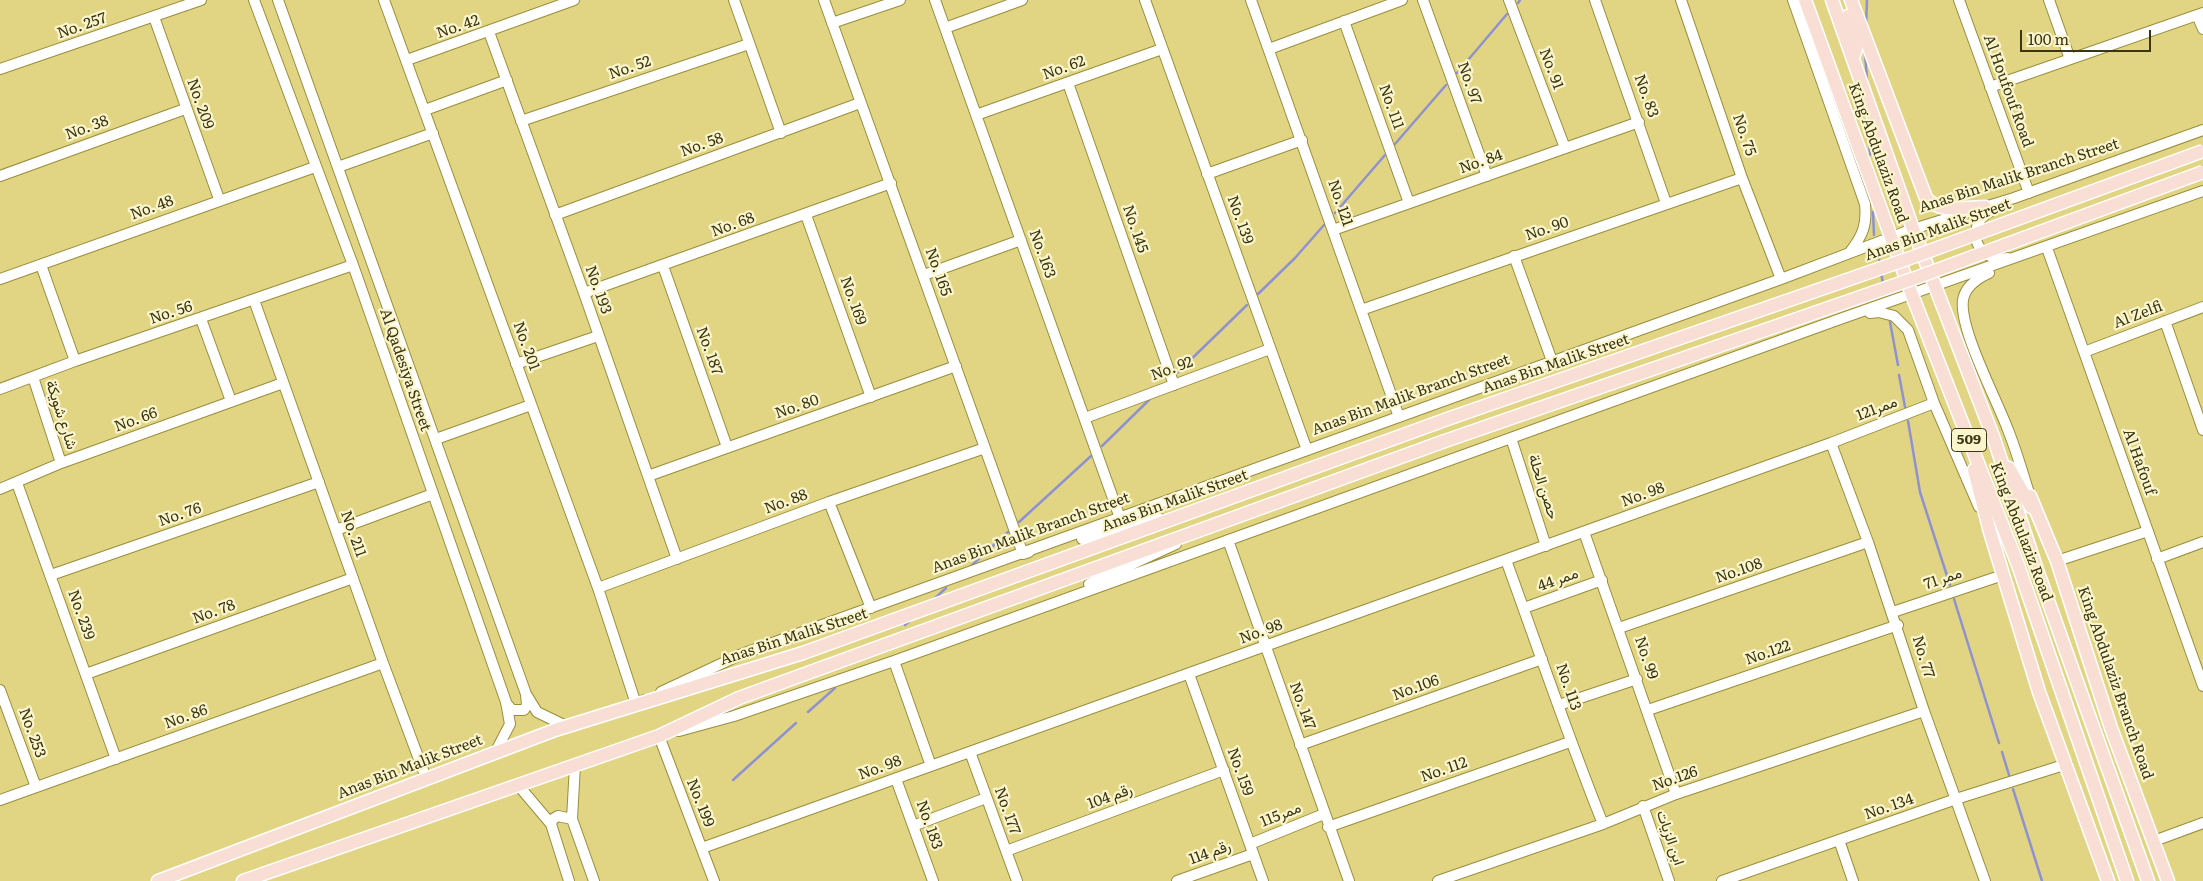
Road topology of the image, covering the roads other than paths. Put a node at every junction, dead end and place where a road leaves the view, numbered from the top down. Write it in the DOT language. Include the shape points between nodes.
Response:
graph roads {
  1 [pos="201,0"];
  2 [pos="254,0"];
  3 [pos="278,0"];
  4 [pos="384,0"];
  5 [pos="574,0"];
  6 [pos="734,0"];
  7 [pos="824,0"];
  8 [pos="900,0"];
  9 [pos="935,0"];
  10 [pos="1022,0"];
  11 [pos="1145,0"];
  12 [pos="1251,0"];
  13 [pos="1402,0"];
  14 [pos="1423,0"];
  15 [pos="1509,0"];
  16 [pos="1595,0"];
  17 [pos="1681,0"];
  18 [pos="1794,0"];
  19 [pos="1805,0"];
  20 [pos="1832,0"];
  21 [pos="1844,0"];
  22 [pos="1851,0"];
  23 [pos="1959,0"];
  24 [pos="2049,0"];
  25 [pos="2200,14"];
  26 [pos="154,18"];
  27 [pos="1344,21"];
  28 [pos="832,23"];
  29 [pos="945,28"];
  30 [pos="2203,29"];
  31 [pos="489,32"];
  32 [pos="749,44"];
  33 [pos="1162,49"];
  34 [pos="1269,49"];
  35 [pos="1853,59"];
  36 [pos="2070,59"];
  37 [pos="407,60"];
  38 [pos="0,69"];
  39 [pos="507,80"];
  40 [pos="1068,83"];
  41 [pos="1834,83"];
  42 [pos="1990,87"];
  43 [pos="860,103"];
  44 [pos="185,108"];
  45 [pos="425,110"];
  46 [pos="976,115"];
  47 [pos="521,121"];
  48 [pos="1640,122"];
  49 [pos="2203,130"];
  50 [pos="433,133"];
  51 [pos="781,133"];
  52 [pos="1302,140"];
  53 [pos="1565,148"];
  54 [pos="2203,151"];
  55 [pos="316,167"];
  56 [pos="338,167"];
  57 [pos="2203,172"];
  58 [pos="1207,174"];
  59 [pos="0,176"];
  60 [pos="1487,176"];
  61 [pos="1742,178"];
  62 [pos="891,183"];
  63 [pos="2203,191"];
  64 [pos="2029,193"];
  65 [pos="2014,198"];
  66 [pos="219,199"];
  67 [pos="1409,203"];
  68 [pos="1666,203"];
  69 [pos="1985,207"];
  70 [pos="555,215"];
  71 [pos="806,215"];
  72 [pos="1913,229"];
  73 [pos="1333,230"];
  74 [pos="1891,237"];
  75 [pos="1021,240"];
  76 [pos="2048,248"];
  77 [pos="1850,253"];
  78 [pos="2028,254"];
  79 [pos="1514,256"];
  80 [pos="41,265"];
  81 [pos="353,265"];
  82 [pos="663,266"];
  83 [pos="924,275"];
  84 [pos="0,278"];
  85 [pos="1781,279"];
  86 [pos="1936,286"];
  87 [pos="584,293"];
  88 [pos="1912,295"];
  89 [pos="254,300"];
  90 [pos="2203,307"];
  91 [pos="1362,310"];
  92 [pos="201,319"];
  93 [pos="1840,319"];
  94 [pos="2165,321"];
  95 [pos="598,336"];
  96 [pos="1270,349"];
  97 [pos="2084,352"];
  98 [pos="75,361"];
  99 [pos="1552,361"];
  100 [pos="516,364"];
  101 [pos="956,366"];
  102 [pos="33,378"];
  103 [pos="283,383"];
  104 [pos="1174,385"];
  105 [pos="0,389"];
  106 [pos="871,397"];
  107 [pos="231,401"];
  108 [pos="2198,402"];
  109 [pos="1934,403"];
  110 [pos="531,405"];
  111 [pos="1399,417"];
  112 [pos="1084,418"];
  113 [pos="1963,427"];
  114 [pos="2203,430"];
  115 [pos="1512,438"];
  116 [pos="1994,439"];
  117 [pos="436,440"];
  118 [pos="1831,443"];
  119 [pos="727,447"];
  120 [pos="986,448"];
  121 [pos="1307,450"];
  122 [pos="61,463"];
  123 [pos="648,476"];
  124 [pos="318,482"];
  125 [pos="17,483"];
  126 [pos="0,488"];
  127 [pos="433,494"];
  128 [pos="2030,496"];
  129 [pos="829,502"];
  130 [pos="1220,502"];
  131 [pos="1239,516"];
  132 [pos="1120,518"];
  133 [pos="2042,527"];
  134 [pos="336,530"];
  135 [pos="2148,531"];
  136 [pos="1584,532"];
  137 [pos="1990,532"];
  138 [pos="1228,540"];
  139 [pos="1868,542"];
  140 [pos="2203,542"];
  141 [pos="1546,546"];
  142 [pos="1023,554"];
  143 [pos="2157,558"];
  144 [pos="677,559"];
  145 [pos="1506,560"];
  146 [pos="2057,561"];
  147 [pos="2003,575"];
  148 [pos="51,576"];
  149 [pos="353,578"];
  150 [pos="1602,580"];
  151 [pos="598,588"];
  152 [pos="871,608"];
  153 [pos="1524,608"];
  154 [pos="1892,612"];
  155 [pos="1013,618"];
  156 [pos="1898,626"];
  157 [pos="1620,628"];
  158 [pos="1265,646"];
  159 [pos="1542,659"];
  160 [pos="894,661"];
  161 [pos="382,663"];
  162 [pos="86,674"];
  163 [pos="1189,674"];
  164 [pos="1637,679"];
  165 [pos="2203,686"];
  166 [pos="0,690"];
  167 [pos="526,694"];
  168 [pos="506,702"];
  169 [pos="636,704"];
  170 [pos="1559,705"];
  171 [pos="1648,710"];
  172 [pos="4,711"];
  173 [pos="1924,711"];
  174 [pos="566,726"];
  175 [pos="659,736"];
  176 [pos="1570,742"];
  177 [pos="1300,745"];
  178 [pos="496,751"];
  179 [pos="970,752"];
  180 [pos="116,759"];
  181 [pos="2067,764"];
  182 [pos="575,766"];
  183 [pos="932,766"];
  184 [pos="1224,770"];
  185 [pos="426,778"];
  186 [pos="896,779"];
  187 [pos="518,786"];
  188 [pos="36,787"];
  189 [pos="1676,794"];
  190 [pos="986,798"];
  191 [pos="1956,799"];
  192 [pos="0,800"];
  193 [pos="1643,806"];
  194 [pos="1324,814"];
  195 [pos="572,820"];
  196 [pos="2203,823"];
  197 [pos="551,824"];
  198 [pos="1603,824"];
  199 [pos="913,826"];
  200 [pos="1328,827"];
  201 [pos="1839,840"];
  202 [pos="2154,841"];
  203 [pos="1250,844"];
  204 [pos="702,848"];
  205 [pos="1006,851"];
  206 [pos="1253,854"];
  207 [pos="929,880"];
  208 [pos="158,881"];
  209 [pos="245,881"];
  210 [pos="569,881"];
  211 [pos="594,881"];
  212 [pos="714,881"];
  213 [pos="1017,881"];
  214 [pos="1177,881"];
  215 [pos="1263,881"];
  216 [pos="1349,881"];
  217 [pos="1438,881"];
  218 [pos="1669,881"];
  219 [pos="1722,881"];
  220 [pos="1853,881"];
  221 [pos="1986,881"];
  222 [pos="2108,881"];
  223 [pos="2127,881"];
  224 [pos="2148,881"];
  225 [pos="2168,881"];
  1 -- 26 [label="street, No. 257"];
  2 -- 55 [label="street, Al Qadesiya Street"];
  3 -- 56 [label="street, Al Qadesiya Street"];
  4 -- 37 [label="street, No. 201"];
  5 -- 31 [label="street, No. 42"];
  6 -- 32 [label="street"];
  7 -- 28 [label="street, No. 165"];
  8 -- 28 [label="street"];
  9 -- 29 [label="street, No. 163"];
  10 -- 29 [label="street"];
  11 -- 33 [label="street, No. 139"];
  12 -- 34 [label="street, No. 121"];
  13 -- 27 [label="street"];
  14 -- 60 [label="street, No. 97"];
  15 -- 53 [label="street, No. 91"];
  16 -- 48 [label="street, No. 83"];
  17 -- 61 [label="street, No. 75"];
  18 -- 41 [label="main road" via="1818,58"];
  18 -- 77 [label="street" via="1864,204 1866,222 1862,236"];
  19 -- 41 [label="main road, King Abdulaziz Road / 509"];
  20 -- 35 [label="main road, King Abdulaziz Road / 509"];
  21 -- 35 [label="main road" via="1857,44"];
  22 -- 69 [label="main road" via="1926,198 1933,205 1944,208"];
  23 -- 42 [label="street, Al Houfouf Road"];
  24 -- 36 [label="street"];
  25 -- 30 [label="street"];
  25 -- 36 [label="street"];
  26 -- 38 [label="street, No. 257"];
  26 -- 44 [label="street, No. 209"];
  27 -- 34 [label="street"];
  27 -- 67 [label="street, No. 111"];
  28 -- 43 [label="street, No. 165"];
  29 -- 46 [label="street, No. 163"];
  31 -- 37 [label="street, No. 42"];
  31 -- 39 [label="street, No. 193"];
  32 -- 47 [label="street, No. 52"];
  32 -- 51 [label="street"];
  33 -- 40 [label="street, No. 62"];
  33 -- 58 [label="street, No. 139"];
  34 -- 52 [label="street, No. 121"];
  35 -- 72 [label="main road, King Abdulaziz Road / 509"];
  36 -- 42 [label="street"];
  37 -- 45 [label="street, No. 201"];
  39 -- 45 [label="street"];
  39 -- 47 [label="street, No. 193"];
  40 -- 46 [label="street, No. 62"];
  40 -- 104 [label="street, No. 145"];
  41 -- 74 [label="main road, King Abdulaziz Road / 509"];
  42 -- 64 [label="street, Al Houfouf Road"];
  43 -- 51 [label="street, No. 58"];
  43 -- 62 [label="street, No. 165"];
  44 -- 59 [label="street, No. 38"];
  44 -- 66 [label="street, No. 209"];
  45 -- 50 [label="street, No. 201"];
  46 -- 75 [label="street, No. 163"];
  47 -- 70 [label="street, No. 193"];
  48 -- 53 [label="street, No. 84"];
  48 -- 68 [label="street, No. 83"];
  49 -- 64 [label="street, Anas Bin Malik Branch Street"];
  50 -- 56 [label="street"];
  50 -- 100 [label="street, No. 201"];
  51 -- 70 [label="street, No. 58"];
  52 -- 58 [label="street"];
  52 -- 73 [label="street, No. 121"];
  53 -- 60 [label="street, No. 84"];
  54 -- 130 [label="main road, Anas Bin Malik Street, bridge"];
  55 -- 66 [label="street, No. 48"];
  55 -- 81 [label="street, Al Qadesiya Street"];
  56 -- 117 [label="street, Al Qadesiya Street"];
  57 -- 131 [label="main road, bridge" via="1918,277"];
  58 -- 96 [label="street, No. 139"];
  60 -- 67 [label="street, No. 84"];
  61 -- 68 [label="street, No. 90"];
  61 -- 85 [label="street, No. 75"];
  62 -- 71 [label="street, No. 68"];
  62 -- 83 [label="street, No. 165"];
  63 -- 76 [label="street"];
  64 -- 65 [label="street, Anas Bin Malik Branch Street"];
  65 -- 69 [label="street, Anas Bin Malik Branch Street"];
  65 -- 78 [label="street" via="1981,218 1978,245 1992,258"];
  66 -- 80 [label="street, No. 48"];
  67 -- 73 [label="street, No. 84"];
  68 -- 79 [label="street, No. 90"];
  69 -- 72 [label="street, Anas Bin Malik Branch Street"];
  70 -- 87 [label="street, No. 193"];
  71 -- 82 [label="street, No. 68"];
  71 -- 106 [label="street, No. 169"];
  72 -- 74 [label="street, Anas Bin Malik Branch Street"];
  72 -- 86 [label="main road, King Abdulaziz Road / 509"];
  73 -- 91 [label="street, No. 121"];
  74 -- 77 [label="street, Anas Bin Malik Branch Street"];
  74 -- 88 [label="main road, King Abdulaziz Road / 509"];
  75 -- 83 [label="street"];
  75 -- 112 [label="street, No. 163"];
  76 -- 78 [label="street"];
  76 -- 97 [label="street, Al Hafouf"];
  77 -- 85 [label="street, Anas Bin Malik Branch Street"];
  78 -- 86 [label="street"];
  78 -- 128 [label="street" via="1981,277 1969,287 1963,298 1963,307 1970,338 2009,432"];
  79 -- 91 [label="street, No. 90"];
  79 -- 99 [label="street"];
  80 -- 84 [label="street, No. 48"];
  80 -- 98 [label="street"];
  81 -- 89 [label="street, No. 56"];
  81 -- 127 [label="street, Al Qadesiya Street"];
  82 -- 87 [label="street, No. 68"];
  82 -- 119 [label="street, No. 187"];
  83 -- 101 [label="street, No. 165"];
  85 -- 99 [label="street, Anas Bin Malik Branch Street"];
  86 -- 88 [label="street"];
  86 -- 116 [label="main road, King Abdulaziz Road / 509"];
  87 -- 95 [label="street, No. 193"];
  88 -- 93 [label="street"];
  88 -- 113 [label="main road, King Abdulaziz Road / 509"];
  89 -- 92 [label="street, No. 56"];
  89 -- 103 [label="street, No. 211"];
  90 -- 94 [label="street, Al Zelfi"];
  91 -- 111 [label="street, No. 121"];
  92 -- 98 [label="street, No. 56"];
  92 -- 107 [label="street"];
  93 -- 109 [label="street" via="1879,312 1902,321"];
  93 -- 115 [label="street"];
  94 -- 97 [label="street, Al Zelfi"];
  94 -- 108 [label="street"];
  95 -- 100 [label="street"];
  95 -- 123 [label="street, No. 193"];
  96 -- 104 [label="street, No. 92"];
  96 -- 121 [label="street, No. 139"];
  97 -- 135 [label="street, Al Hafouf"];
  98 -- 102 [label="street, No. 56"];
  99 -- 111 [label="street, Anas Bin Malik Branch Street"];
  100 -- 110 [label="street, No. 201"];
  101 -- 106 [label="street, No. 80"];
  101 -- 120 [label="street, No. 165"];
  102 -- 105 [label="street, No. 56"];
  102 -- 122 [label="street, شارع شويكة"];
  103 -- 107 [label="street, No. 66"];
  103 -- 124 [label="street, No. 211"];
  104 -- 112 [label="street, No. 92"];
  106 -- 119 [label="street, No. 80"];
  107 -- 122 [label="street, No. 66"];
  108 -- 114 [label="street"];
  109 -- 118 [label="street, ممر121"];
  109 -- 137 [label="street"];
  110 -- 117 [label="street"];
  110 -- 151 [label="street, No. 201"];
  111 -- 121 [label="street, Anas Bin Malik Branch Street"];
  112 -- 132 [label="street, No. 163"];
  113 -- 137 [label="main road"];
  113 -- 223 [label="main road, King Abdulaziz Road / 509" via="2018,565"];
  115 -- 138 [label="street"];
  115 -- 141 [label="street, حصن الحلة"];
  116 -- 133 [label="main road"];
  116 -- 224 [label="main road, King Abdulaziz Road / 509"];
  117 -- 167 [label="street, Al Qadesiya Street"];
  118 -- 136 [label="street, No. 98"];
  118 -- 139 [label="street, No. 77"];
  119 -- 123 [label="street, No. 80"];
  120 -- 129 [label="street, No. 88"];
  120 -- 142 [label="street, No. 165"];
  121 -- 132 [label="street, Anas Bin Malik Branch Street"];
  122 -- 125 [label="street, No. 66"];
  123 -- 144 [label="street, No. 193"];
  124 -- 134 [label="street, No. 211"];
  124 -- 148 [label="street, No. 76"];
  125 -- 126 [label="street, No. 66"];
  125 -- 148 [label="street, No. 239"];
  127 -- 134 [label="street"];
  127 -- 168 [label="street, Al Qadesiya Street"];
  128 -- 133 [label="main road, King Abdulaziz Branch Road"];
  129 -- 144 [label="street, No. 88"];
  129 -- 152 [label="street"];
  130 -- 142 [label="street"];
  130 -- 169 [label="main road, Anas Bin Malik Street" via="802,653"];
  131 -- 155 [label="street"];
  131 -- 175 [label="main road" via="739,698"];
  132 -- 142 [label="street, Anas Bin Malik Branch Street"];
  133 -- 146 [label="main road, King Abdulaziz Branch Road"];
  134 -- 149 [label="street, No. 211"];
  135 -- 143 [label="street, Al Hafouf"];
  135 -- 146 [label="street"];
  136 -- 141 [label="street, No. 98"];
  136 -- 150 [label="street, No. 99"];
  137 -- 147 [label="main road"];
  138 -- 155 [label="street"];
  138 -- 158 [label="street, No. 147"];
  139 -- 154 [label="street, No. 77"];
  139 -- 157 [label="street, No.108"];
  140 -- 143 [label="street"];
  141 -- 145 [label="street, No. 98"];
  142 -- 152 [label="street, Anas Bin Malik Branch Street"];
  143 -- 165 [label="street, Al Hafouf"];
  144 -- 151 [label="street, No. 88"];
  145 -- 153 [label="street, No. 113"];
  145 -- 158 [label="street, No. 98"];
  146 -- 202 [label="main road, King Abdulaziz Branch Road" via="2111,728"];
  147 -- 154 [label="street, ممر 71"];
  147 -- 181 [label="main road" via="2039,692"];
  148 -- 162 [label="street, No. 239"];
  149 -- 161 [label="street, No. 211"];
  149 -- 162 [label="street, No. 78"];
  150 -- 153 [label="street, ممر 44"];
  150 -- 157 [label="street, No. 99"];
  151 -- 169 [label="street, No. 201"];
  152 -- 169 [label="street, Anas Bin Malik Branch Street" via="742,654"];
  153 -- 159 [label="street, No. 113"];
  154 -- 156 [label="street, No. 77"];
  155 -- 160 [label="street"];
  156 -- 171 [label="street, No.122"];
  156 -- 173 [label="street, No. 77"];
  157 -- 164 [label="street, No. 99"];
  158 -- 163 [label="street, No. 98"];
  158 -- 177 [label="street, No. 147"];
  159 -- 170 [label="street, No. 113"];
  159 -- 177 [label="street, No.106"];
  160 -- 175 [label="street" via="734,716"];
  160 -- 183 [label="street"];
  161 -- 180 [label="street, No. 86"];
  161 -- 185 [label="street, No. 211"];
  162 -- 180 [label="street, No. 239"];
  163 -- 179 [label="street, No. 98"];
  163 -- 184 [label="street, No. 159"];
  164 -- 170 [label="street"];
  164 -- 171 [label="street, No. 99"];
  166 -- 172 [label="street, No. 253"];
  167 -- 168 [label="street" via="527,705 520,712 512,710"];
  167 -- 174 [label="street, Al Qadesiya Street" via="537,712"];
  168 -- 178 [label="street, Al Qadesiya Street" via="510,724"];
  169 -- 174 [label="main road, Anas Bin Malik Street"];
  170 -- 176 [label="street, No. 113"];
  171 -- 189 [label="street, No. 99"];
  172 -- 188 [label="street, No. 253"];
  173 -- 189 [label="street, No.126"];
  173 -- 191 [label="street, No. 77"];
  174 -- 178 [label="main road, Anas Bin Malik Street"];
  175 -- 182 [label="main road"];
  175 -- 204 [label="street, No. 199"];
  176 -- 198 [label="street, No. 113"];
  176 -- 200 [label="street, No. 112"];
  177 -- 194 [label="street, No. 147"];
  178 -- 185 [label="main road, Anas Bin Malik Street"];
  179 -- 183 [label="street, No. 98"];
  179 -- 190 [label="street, No. 177"];
  180 -- 188 [label="street, No. 86"];
  181 -- 191 [label="street, No. 134"];
  181 -- 222 [label="main road"];
  182 -- 187 [label="main road"];
  182 -- 195 [label="street"];
  183 -- 186 [label="street, No. 98"];
  184 -- 203 [label="street, No. 159"];
  184 -- 205 [label="street, رقم 104"];
  185 -- 208 [label="main road, Anas Bin Malik Street"];
  186 -- 199 [label="street, No. 183"];
  186 -- 204 [label="street, No. 98"];
  187 -- 197 [label="street"];
  187 -- 209 [label="main road"];
  188 -- 192 [label="street, No. 86"];
  189 -- 193 [label="street, No.126"];
  190 -- 199 [label="street"];
  190 -- 205 [label="street, No. 177"];
  191 -- 201 [label="street, No. 134"];
  191 -- 221 [label="street, No. 77"];
  193 -- 198 [label="street, No.126"];
  193 -- 218 [label="street, ابن الزيات"];
  194 -- 200 [label="street, No. 147"];
  194 -- 203 [label="street, ممر115"];
  195 -- 197 [label="street" via="558,816"];
  195 -- 211 [label="street"];
  196 -- 202 [label="street"];
  197 -- 210 [label="street"];
  198 -- 217 [label="street, No.126"];
  199 -- 207 [label="street, No. 183"];
  200 -- 216 [label="street, No. 147"];
  201 -- 219 [label="street, No. 134"];
  201 -- 220 [label="street"];
  202 -- 225 [label="main road, King Abdulaziz Branch Road"];
  203 -- 206 [label="street, No. 159"];
  204 -- 212 [label="street, No. 199"];
  205 -- 213 [label="street, No. 177"];
  206 -- 214 [label="street, رقم 114"];
  206 -- 215 [label="street, No. 159"];
}
